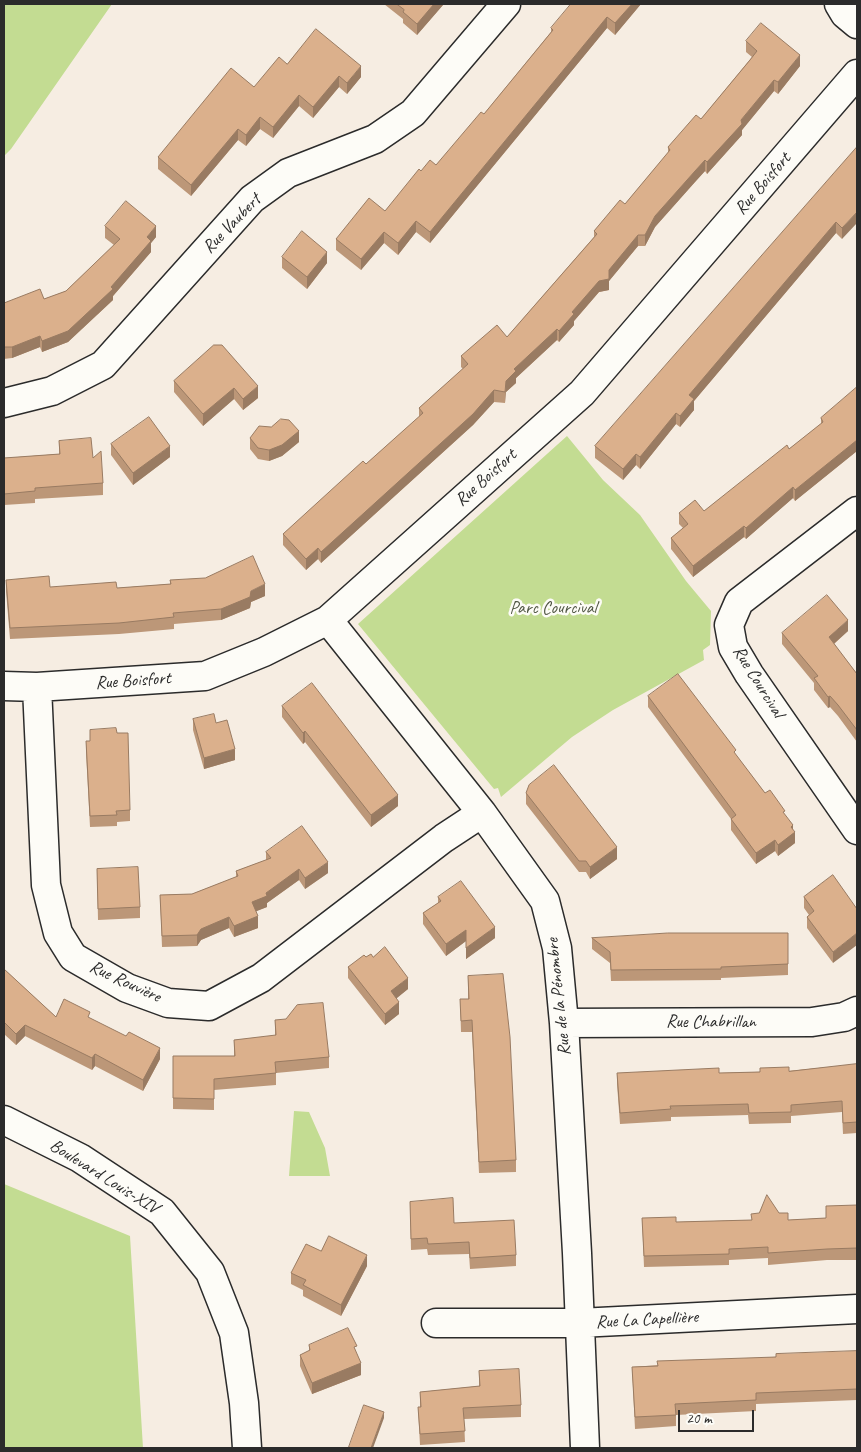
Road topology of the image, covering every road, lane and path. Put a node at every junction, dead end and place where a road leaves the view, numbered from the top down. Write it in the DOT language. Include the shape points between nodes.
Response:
graph roads {
  1 [pos="506,4"];
  2 [pos="839,4"];
  3 [pos="857,24"];
  4 [pos="857,74"];
  5 [pos="4,403"];
  6 [pos="857,511"];
  7 [pos="328,620"];
  8 [pos="4,686"];
  9 [pos="36,687"];
  10 [pos="482,813"];
  11 [pos="857,830"];
  12 [pos="857,1011"];
  13 [pos="564,1023"];
  14 [pos="4,1120"];
  15 [pos="857,1309"];
  16 [pos="436,1323"];
  17 [pos="579,1323"];
  18 [pos="247,1448"];
  19 [pos="585,1448"];
  1 -- 5 [label="street, Rue Vaubert" via="413,113 374,139 288,174 252,199 103,365 52,391"];
  2 -- 3 [label="street"];
  4 -- 7 [label="street, Rue Boisfort" via="582,394"];
  6 -- 11 [label="street, Rue Courcival" via="739,602 729,626 733,647 749,674"];
  7 -- 9 [label="street, Rue Boisfort" via="264,652 205,676"];
  7 -- 10 [label="street, Rue de la Pénombre"];
  8 -- 9 [label="street, Rue Boisfort"];
  9 -- 10 [label="street, Rue Rouvière" via="46,885 58,934 73,957 127,988 168,1003 209,1006 262,978 444,838"];
  10 -- 13 [label="street, Rue de la Pénombre" via="545,901 557,948"];
  12 -- 13 [label="street, Rue Chabrillan" via="844,1017 812,1022"];
  13 -- 17 [label="street, Rue de la Pénombre"];
  14 -- 18 [label="street, Boulevard Louis-XIV" via="80,1158 162,1212 210,1272 234,1333"];
  15 -- 17 [label="street, Rue La Capellière"];
  16 -- 17 [label="street, Rue La Capellière"];
  17 -- 19 [label="street, Rue de la Pénombre"];
}
